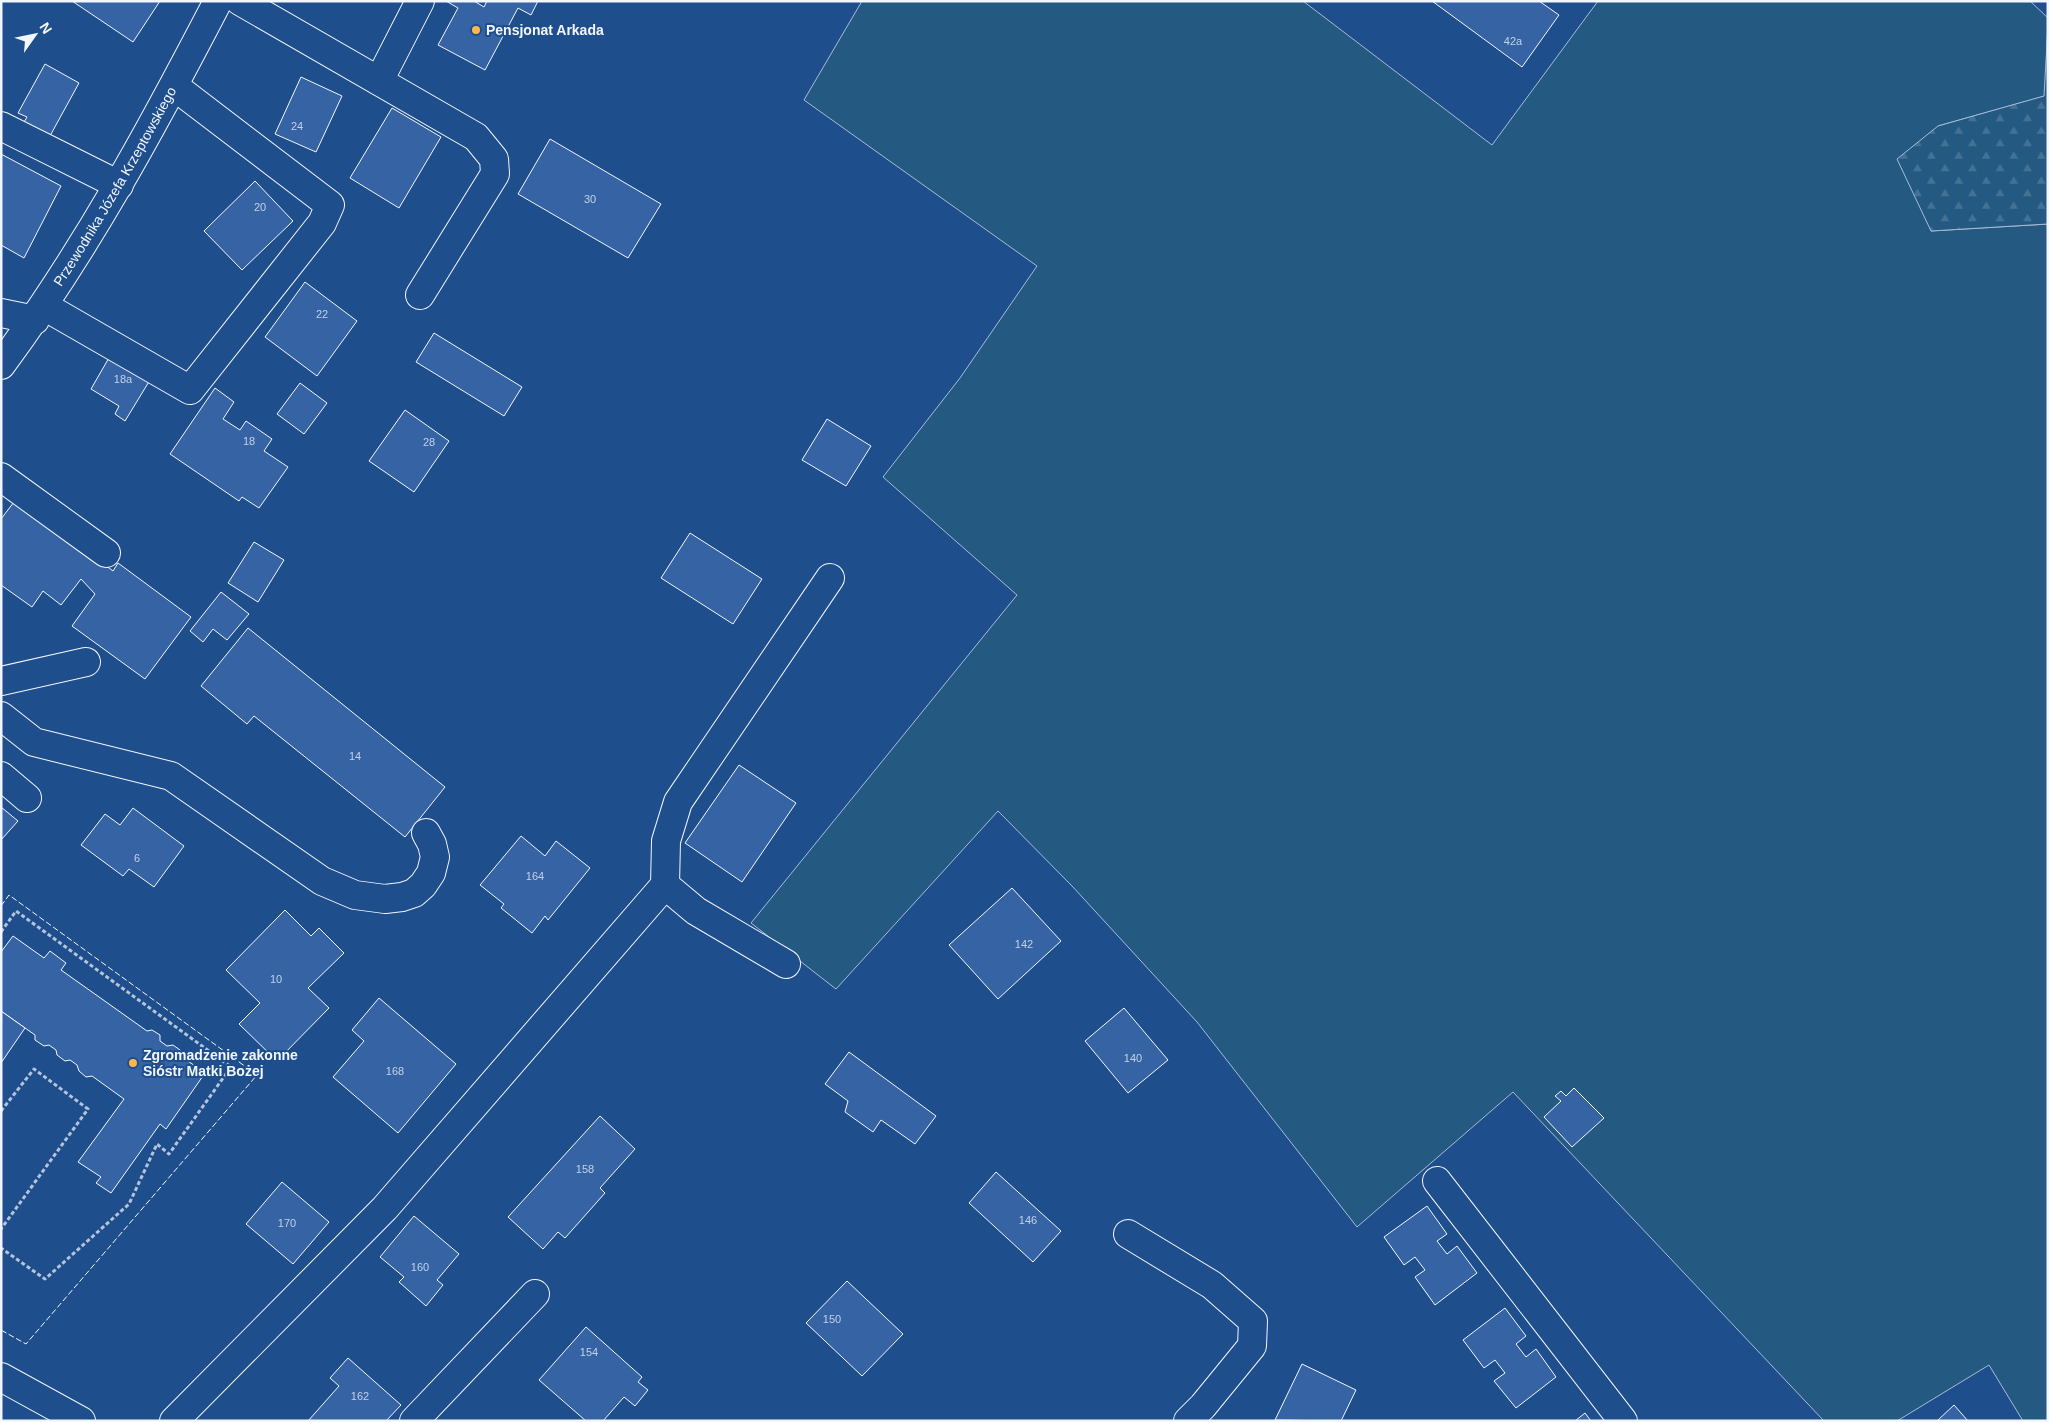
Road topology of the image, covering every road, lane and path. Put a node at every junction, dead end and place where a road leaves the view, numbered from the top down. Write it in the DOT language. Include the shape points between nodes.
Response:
graph roads {
  1 [pos="218,1"];
  2 [pos="240,1"];
  3 [pos="420,1"];
  4 [pos="379,81"];
  5 [pos="174,86"];
  6 [pos="1,126"];
  7 [pos="119,185"];
  8 [pos="420,295"];
  9 [pos="1,313"];
  10 [pos="39,313"];
  11 [pos="1,365"];
  12 [pos="1,477"];
  13 [pos="106,553"];
  14 [pos="830,578"];
  15 [pos="86,662"];
  16 [pos="1,681"];
  17 [pos="1,716"];
  18 [pos="1,776"];
  19 [pos="27,798"];
  20 [pos="426,833"];
  21 [pos="665,885"];
  22 [pos="1,932"];
  23 [pos="786,964"];
  24 [pos="1,1111"];
  25 [pos="1436,1181"];
  26 [pos="1,1229"];
  27 [pos="1128,1234"];
  28 [pos="1,1248"];
  29 [pos="535,1294"];
  30 [pos="1,1377"];
  31 [pos="81,1421"];
  32 [pos="174,1421"];
  33 [pos="414,1421"];
  34 [pos="1188,1421"];
  35 [pos="1623,1421"];
  1 -- 5 [label="street, Przewodnika Józefa Krzeptowskiego"];
  2 -- 4 [label="street"];
  3 -- 4 [label="street"];
  4 -- 8 [label="street" via="476,137 494,159 494,174"];
  5 -- 7 [label="street, Przewodnika Józefa Krzeptowskiego"];
  5 -- 10 [label="street" via="330,205 322,223 190,390"];
  6 -- 7 [label="street"];
  7 -- 10 [label="street, Przewodnika Józefa Krzeptowskiego"];
  9 -- 10 [label="street"];
  10 -- 11 [label="street, Przewodnika Józefa Krzeptowskiego"];
  12 -- 13 [label="street"];
  14 -- 21 [label="street" via="678,802 666,841"];
  15 -- 16 [label="street"];
  17 -- 20 [label="street" via="34,742 171,776 322,881 355,895 385,899 414,893 431,873 435,857"];
  18 -- 19 [label="street"];
  21 -- 23 [label="street" via="696,911"];
  21 -- 32 [label="street" via="385,1208"];
  22 -- 28 [label="path" via="16,911 231,1067 169,1154 157,1144 129,1204 45,1279"];
  24 -- 26 [label="path" via="34,1069 88,1109"];
  25 -- 35 [label="street"];
  27 -- 34 [label="street" via="1212,1285 1253,1321 1252,1346"];
  29 -- 33 [label="street"];
  30 -- 31 [label="street"];
}
